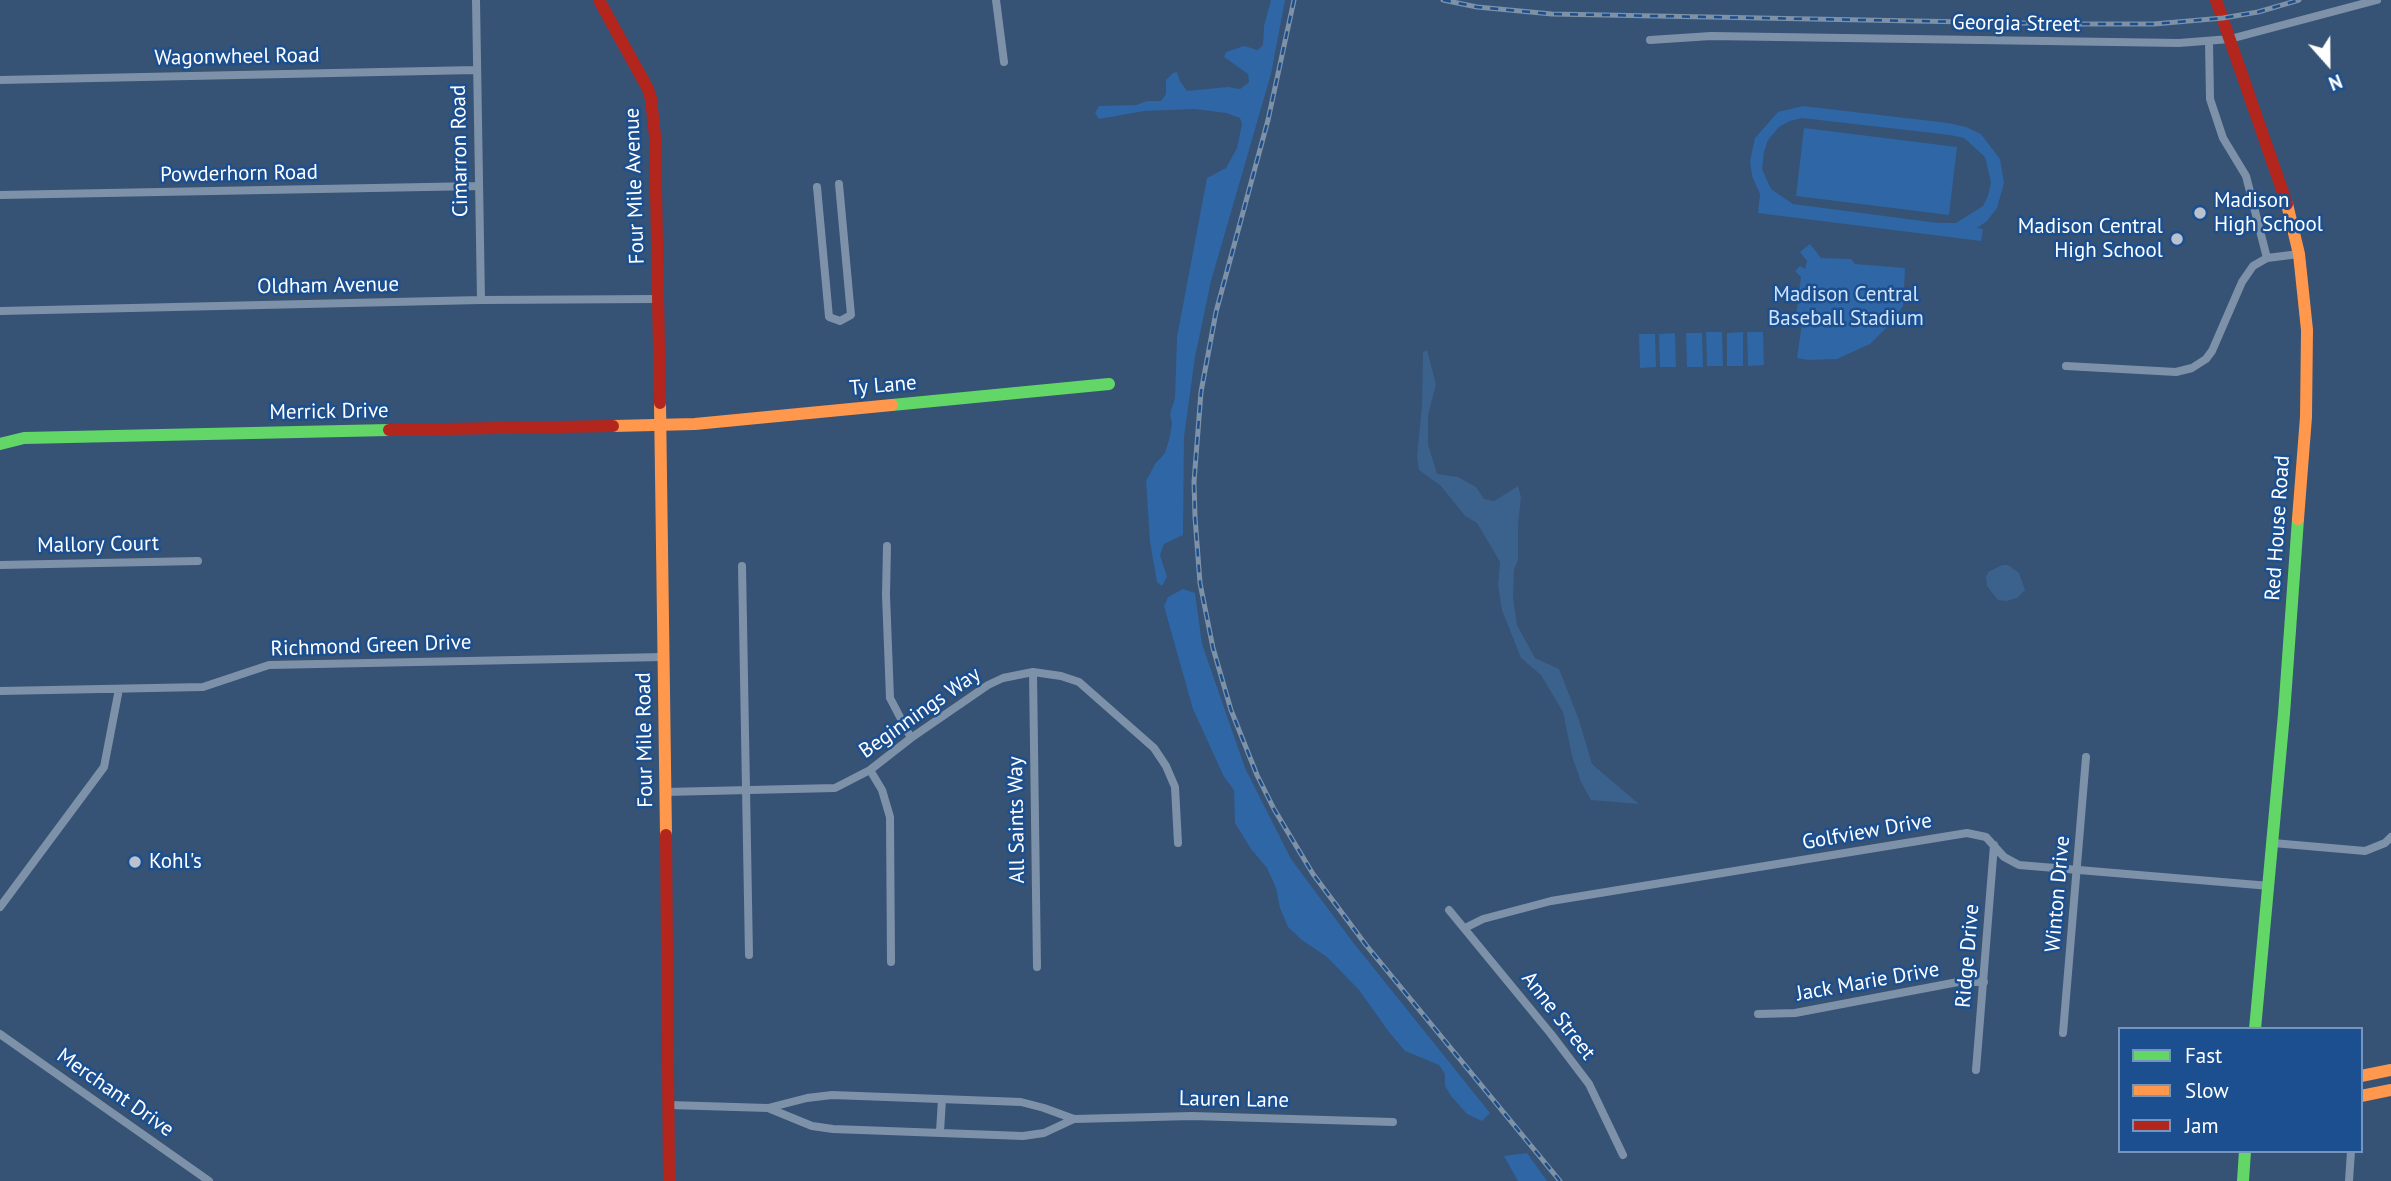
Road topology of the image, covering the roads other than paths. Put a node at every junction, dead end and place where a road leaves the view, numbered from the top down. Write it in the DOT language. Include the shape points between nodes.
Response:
graph roads {
  1 [pos="476,0"];
  2 [pos="599,0"];
  3 [pos="996,0"];
  4 [pos="2216,0"];
  5 [pos="2376,0"];
  6 [pos="1650,40"];
  7 [pos="2231,40"];
  8 [pos="2209,41"];
  9 [pos="1004,62"];
  10 [pos="476,70"];
  11 [pos="0,80"];
  12 [pos="839,184"];
  13 [pos="479,186"];
  14 [pos="817,187"];
  15 [pos="0,195"];
  16 [pos="2299,254"];
  17 [pos="2267,258"];
  18 [pos="657,299"];
  19 [pos="481,300"];
  20 [pos="0,311"];
  21 [pos="2066,366"];
  22 [pos="1109,384"];
  23 [pos="660,425"];
  24 [pos="0,444"];
  25 [pos="887,546"];
  26 [pos="198,561"];
  27 [pos="0,565"];
  28 [pos="742,566"];
  29 [pos="663,657"];
  30 [pos="1033,672"];
  31 [pos="119,689"];
  32 [pos="0,691"];
  33 [pos="911,738"];
  34 [pos="2086,757"];
  35 [pos="870,770"];
  36 [pos="746,790"];
  37 [pos="665,792"];
  38 [pos="2391,837"];
  39 [pos="1178,843"];
  40 [pos="2273,843"];
  41 [pos="1994,845"];
  42 [pos="2078,869"];
  43 [pos="2270,886"];
  44 [pos="0,907"];
  45 [pos="1449,910"];
  46 [pos="1465,928"];
  47 [pos="749,955"];
  48 [pos="891,962"];
  49 [pos="1037,967"];
  50 [pos="1984,982"];
  51 [pos="1758,1014"];
  52 [pos="2255,1027"];
  53 [pos="2063,1032"];
  54 [pos="0,1034"];
  55 [pos="1976,1070"];
  56 [pos="2391,1070"];
  57 [pos="2363,1076"];
  58 [pos="2391,1090"];
  59 [pos="2363,1096"];
  60 [pos="942,1099"];
  61 [pos="669,1105"];
  62 [pos="768,1108"];
  63 [pos="1074,1119"];
  64 [pos="1393,1122"];
  65 [pos="940,1132"];
  66 [pos="2245,1153"];
  67 [pos="2351,1153"];
  68 [pos="1623,1155"];
  69 [pos="209,1181"];
  70 [pos="669,1181"];
  71 [pos="2243,1181"];
  72 [pos="2349,1181"];
  1 -- 10 [label="street, Cimarron Road"];
  2 -- 18 [label="street, Four Mile Avenue" via="651,99"];
  3 -- 9 [label="street"];
  4 -- 7 [label="street, Red House Road"];
  5 -- 7 [label="street, Georgia Street"];
  6 -- 8 [label="street, Georgia Street" via="1711,36"];
  7 -- 8 [label="street, Georgia Street"];
  7 -- 16 [label="street, Red House Road" via="2285,197"];
  8 -- 17 [label="street" via="2210,99 2220,131 2246,176"];
  10 -- 11 [label="street, Wagonwheel Road"];
  10 -- 13 [label="street, Cimarron Road"];
  12 -- 14 [label="street" via="851,316 840,321 829,317"];
  13 -- 15 [label="street, Powderhorn Road"];
  13 -- 19 [label="street, Cimarron Road"];
  16 -- 17 [label="street"];
  16 -- 40 [label="street, Red House Road" via="2307,330 2306,417"];
  17 -- 21 [label="street" via="2247,273 2216,343 2200,364 2176,372"];
  18 -- 19 [label="street, Oldham Avenue"];
  18 -- 23 [label="street, Four Mile Road"];
  19 -- 20 [label="street, Oldham Avenue"];
  22 -- 23 [label="street, Ty Lane"];
  23 -- 24 [label="street, Merrick Drive" via="24,438"];
  23 -- 29 [label="street, Four Mile Road"];
  25 -- 33 [label="street" via="890,698"];
  26 -- 27 [label="street, Mallory Court"];
  28 -- 36 [label="street"];
  29 -- 31 [label="street, Richmond Green Drive" via="269,665 203,687"];
  29 -- 37 [label="street, Four Mile Road"];
  30 -- 33 [label="street, Beginnings Way" via="988,685"];
  30 -- 39 [label="street, Beginnings Way" via="1079,682 1154,748 1175,787"];
  30 -- 49 [label="street, All Saints Way"];
  31 -- 32 [label="street, Richmond Green Drive"];
  31 -- 44 [label="street" via="104,767"];
  33 -- 35 [label="street, Beginnings Way"];
  34 -- 42 [label="street, Winton Drive"];
  35 -- 36 [label="street, Beginnings Way" via="835,788"];
  35 -- 48 [label="street" via="890,817"];
  36 -- 37 [label="street, Beginnings Way"];
  36 -- 47 [label="street"];
  37 -- 61 [label="street, Four Mile Road"];
  38 -- 40 [label="street" via="2365,851"];
  40 -- 43 [label="street, Red House Road"];
  41 -- 42 [label="street, Golfview Drive" via="2019,865"];
  41 -- 46 [label="street, Golfview Drive" via="1977,834 1956,834 1551,901"];
  41 -- 50 [label="street, Ridge Drive"];
  42 -- 43 [label="street, Golfview Drive"];
  42 -- 53 [label="street, Winton Drive"];
  43 -- 52 [label="street, Red House Road"];
  45 -- 46 [label="street, Anne Street"];
  46 -- 68 [label="street, Anne Street" via="1589,1084"];
  50 -- 51 [label="street, Jack Marie Drive" via="1958,982 1795,1013"];
  50 -- 55 [label="street, Ridge Drive"];
  54 -- 69 [label="street, Merchant Drive"];
  56 -- 57 [label="street"];
  58 -- 59 [label="street"];
  60 -- 62 [label="street, Lauren Lane" via="832,1095"];
  60 -- 63 [label="street, Lauren Lane" via="1021,1102"];
  60 -- 65 [label="street"];
  61 -- 62 [label="street, Lauren Lane"];
  61 -- 70 [label="street, Four Mile Road"];
  62 -- 65 [label="street, Lauren Lane" via="822,1128"];
  63 -- 64 [label="street, Lauren Lane" via="1192,1116"];
  63 -- 65 [label="street, Lauren Lane" via="1044,1133 1023,1136"];
  66 -- 71 [label="street"];
  67 -- 72 [label="street"];
}
